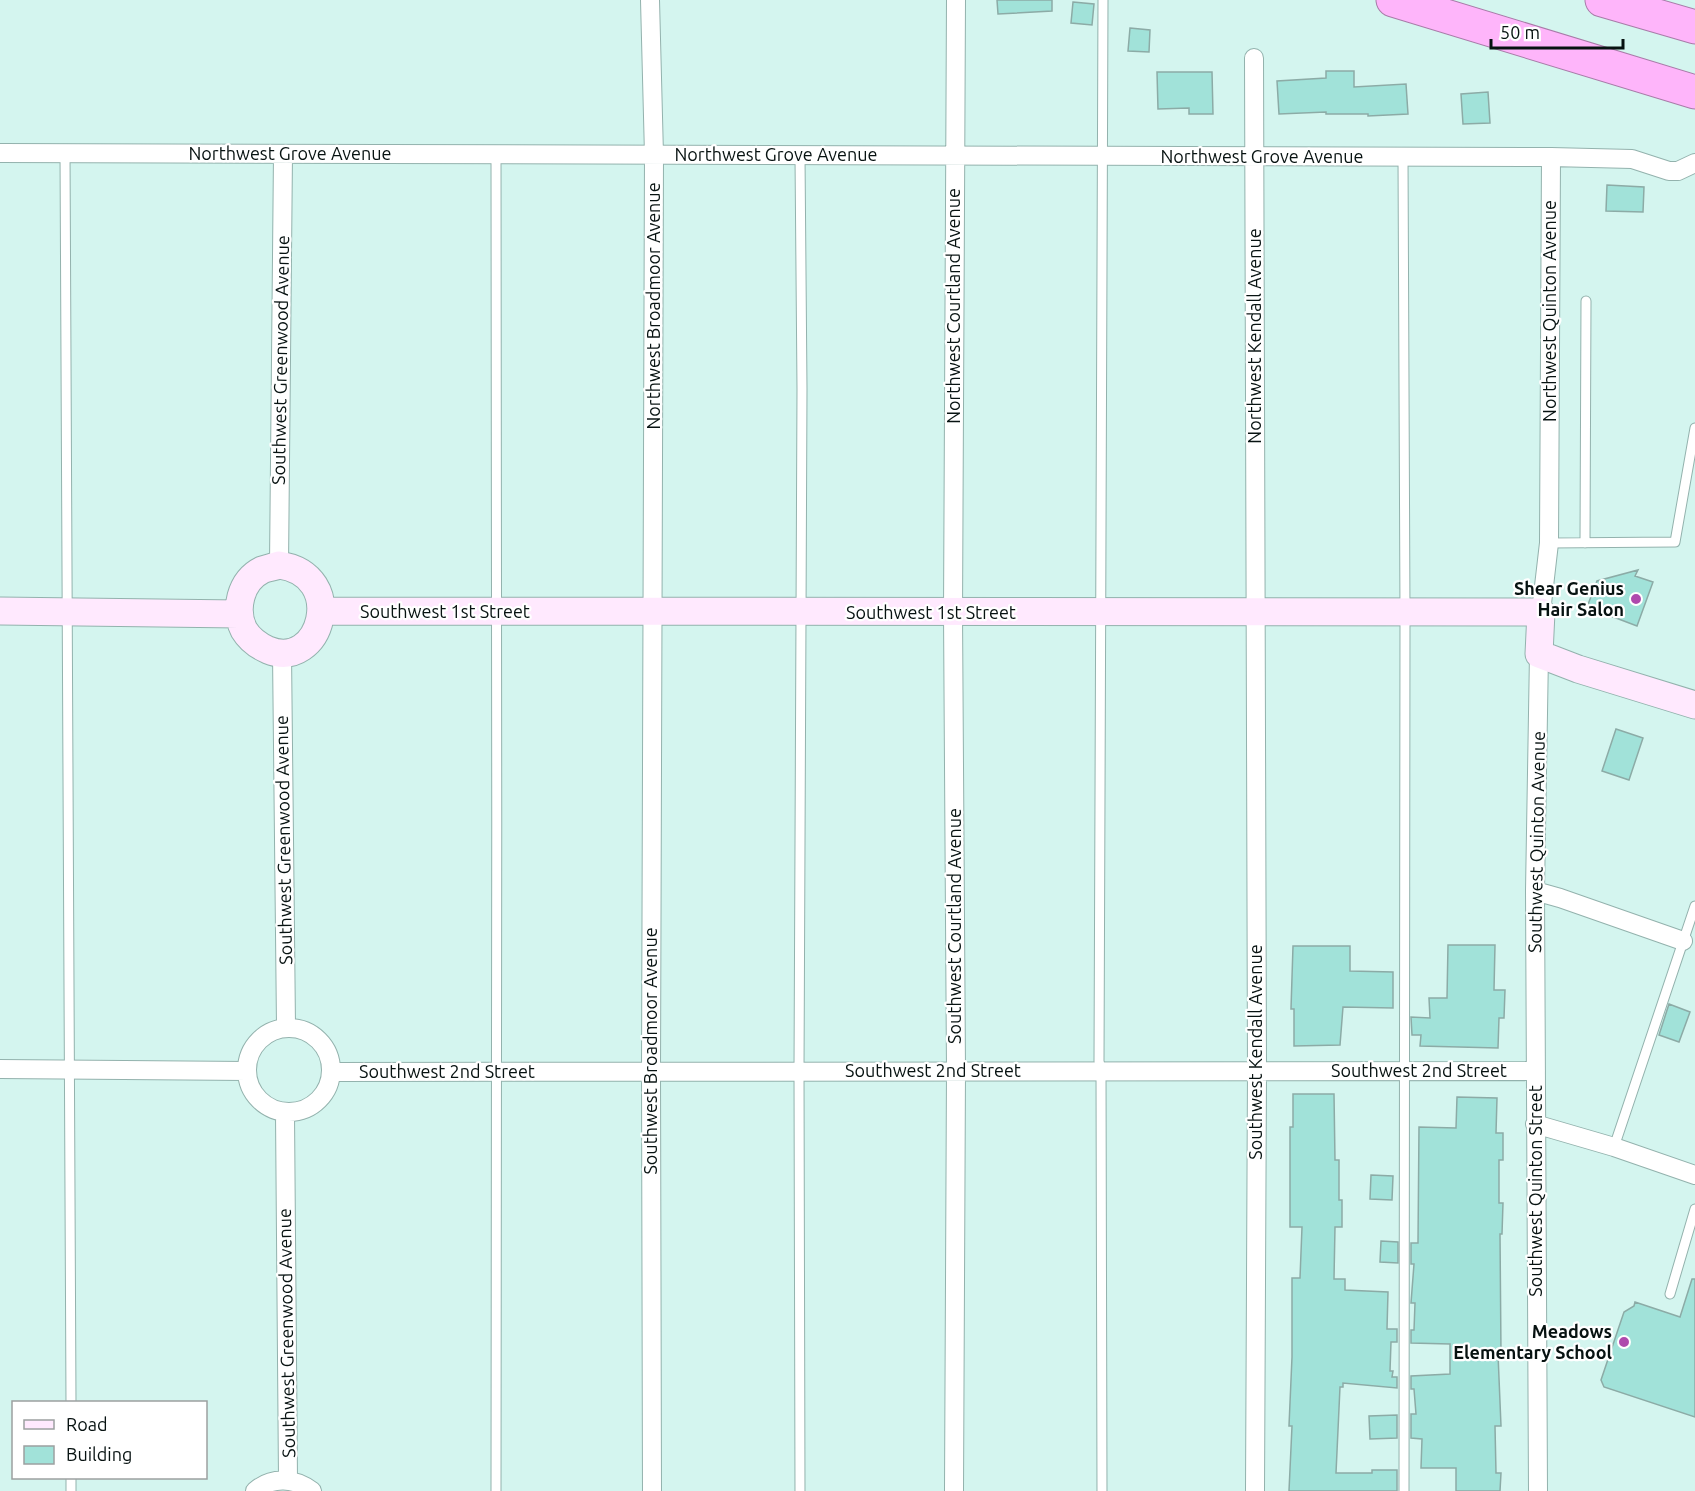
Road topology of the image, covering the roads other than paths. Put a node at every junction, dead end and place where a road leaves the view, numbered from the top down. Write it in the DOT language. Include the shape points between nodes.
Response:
graph roads {
  1 [pos="650,0"];
  2 [pos="956,0"];
  3 [pos="1102,0"];
  4 [pos="1393,0"];
  5 [pos="1602,0"];
  6 [pos="1695,27"];
  7 [pos="1254,58"];
  8 [pos="1695,92"];
  9 [pos="65,152"];
  10 [pos="0,153"];
  11 [pos="283,154"];
  12 [pos="496,155"];
  13 [pos="654,155"];
  14 [pos="800,156"];
  15 [pos="955,156"];
  16 [pos="1101,156"];
  17 [pos="1403,156"];
  18 [pos="1255,157"];
  19 [pos="1551,157"];
  20 [pos="1694,165"];
  21 [pos="1586,301"];
  22 [pos="1695,428"];
  23 [pos="1549,543"];
  24 [pos="1585,543"];
  25 [pos="279,565"];
  26 [pos="0,611"];
  27 [pos="322,611"];
  28 [pos="495,611"];
  29 [pos="67,612"];
  30 [pos="653,612"];
  31 [pos="801,612"];
  32 [pos="1541,612"];
  33 [pos="953,613"];
  34 [pos="1099,613"];
  35 [pos="1256,613"];
  36 [pos="239,614"];
  37 [pos="1405,614"];
  38 [pos="282,653"];
  39 [pos="1539,654"];
  40 [pos="1695,705"];
  41 [pos="1535,891"];
  42 [pos="1695,906"];
  43 [pos="1683,941"];
  44 [pos="286,1026"];
  45 [pos="0,1069"];
  46 [pos="69,1070"];
  47 [pos="247,1071"];
  48 [pos="651,1071"];
  49 [pos="799,1071"];
  50 [pos="956,1071"];
  51 [pos="1101,1071"];
  52 [pos="1404,1071"];
  53 [pos="1536,1071"];
  54 [pos="331,1072"];
  55 [pos="498,1072"];
  56 [pos="1257,1072"];
  57 [pos="285,1114"];
  58 [pos="1535,1124"];
  59 [pos="1614,1147"];
  60 [pos="1695,1175"];
  61 [pos="1695,1209"];
  62 [pos="1670,1294"];
  63 [pos="70,1401"];
  64 [pos="288,1480"];
  65 [pos="255,1491"];
  66 [pos="312,1491"];
  67 [pos="496,1491"];
  68 [pos="652,1491"];
  69 [pos="800,1491"];
  70 [pos="954,1491"];
  71 [pos="1102,1491"];
  72 [pos="1254,1491"];
  73 [pos="1404,1491"];
  74 [pos="1538,1491"];
  1 -- 13 [label="street, Northwest Broadmoor Avenue"];
  2 -- 15 [label="street, Northwest Courtland Avenue"];
  3 -- 16 [label="lane"];
  4 -- 8 [label="highway"];
  5 -- 6 [label="highway"];
  7 -- 18 [label="street, Northwest Kendall Avenue"];
  9 -- 10 [label="street, Northwest Grove Avenue"];
  9 -- 11 [label="street, Northwest Grove Avenue"];
  9 -- 29 [label="lane"];
  11 -- 12 [label="street, Northwest Grove Avenue"];
  11 -- 25 [label="street, Southwest Greenwood Avenue"];
  12 -- 13 [label="street, Northwest Grove Avenue"];
  12 -- 28 [label="lane"];
  13 -- 14 [label="street, Northwest Grove Avenue"];
  13 -- 30 [label="street, Northwest Broadmoor Avenue"];
  14 -- 15 [label="street, Northwest Grove Avenue"];
  14 -- 31 [label="lane"];
  15 -- 16 [label="street, Northwest Grove Avenue"];
  15 -- 33 [label="street, Northwest Courtland Avenue"];
  16 -- 18 [label="street, Northwest Grove Avenue"];
  16 -- 34 [label="lane"];
  17 -- 18 [label="street, Northwest Grove Avenue"];
  17 -- 19 [label="street, Northwest Grove Avenue"];
  17 -- 37 [label="lane"];
  18 -- 35 [label="street, Northwest Kendall Avenue"];
  19 -- 20 [label="street" via="1632,159 1669,171"];
  19 -- 23 [label="street, Northwest Quinton Avenue"];
  21 -- 24 [label="lane"];
  22 -- 24 [label="lane" via="1675,542"];
  23 -- 24 [label="lane"];
  23 -- 32 [label="street, Northwest Quinton Avenue"];
  25 -- 27 [label="street" via="300,571 310,580 318,590"];
  25 -- 36 [label="street" via="262,570 246,585"];
  26 -- 29 [label="street"];
  27 -- 28 [label="street, Southwest 1st Street"];
  27 -- 38 [label="street" via="310,640"];
  28 -- 30 [label="street, Southwest 1st Street"];
  28 -- 55 [label="lane"];
  29 -- 36 [label="street"];
  29 -- 46 [label="lane"];
  30 -- 31 [label="street, Southwest 1st Street"];
  30 -- 48 [label="street, Southwest Broadmoor Avenue"];
  31 -- 33 [label="street, Southwest 1st Street"];
  31 -- 49 [label="lane"];
  32 -- 37 [label="street, Southwest 1st Street"];
  32 -- 39 [label="street, Southwest Quinton Avenue"];
  33 -- 34 [label="street, Southwest 1st Street"];
  33 -- 50 [label="street, Southwest Courtland Avenue"];
  34 -- 35 [label="street, Southwest 1st Street"];
  34 -- 51 [label="lane"];
  35 -- 37 [label="street, Southwest 1st Street"];
  35 -- 56 [label="street, Southwest Kendall Avenue"];
  36 -- 38 [label="street" via="244,629 259,646"];
  37 -- 52 [label="lane"];
  38 -- 44 [label="street, Southwest Greenwood Avenue"];
  39 -- 40 [label="street"];
  39 -- 41 [label="street, Southwest Quinton Avenue"];
  41 -- 43 [label="street"];
  41 -- 53 [label="street, Southwest Quinton Avenue"];
  42 -- 43 [label="lane"];
  43 -- 59 [label="lane"];
  44 -- 47 [label="street" via="271,1031 253,1048"];
  44 -- 54 [label="street" via="303,1030 318,1040 328,1055"];
  45 -- 46 [label="street"];
  46 -- 47 [label="street"];
  46 -- 63 [label="lane"];
  47 -- 57 [label="street" via="258,1100"];
  48 -- 49 [label="street, Southwest 2nd Street"];
  48 -- 55 [label="street, Southwest 2nd Street"];
  48 -- 68 [label="street, Southwest Broadmoor Avenue"];
  49 -- 50 [label="street, Southwest 2nd Street"];
  49 -- 69 [label="lane"];
  50 -- 51 [label="street, Southwest 2nd Street"];
  50 -- 70 [label="street, Southwest Courtland Avenue"];
  51 -- 56 [label="street, Southwest 2nd Street"];
  51 -- 71 [label="lane"];
  52 -- 53 [label="street, Southwest 2nd Street"];
  52 -- 56 [label="street, Southwest 2nd Street"];
  52 -- 73 [label="lane"];
  53 -- 58 [label="street, Southwest Quinton Street"];
  54 -- 55 [label="street, Southwest 2nd Street"];
  54 -- 57 [label="street" via="327,1089 316,1103 302,1112"];
  55 -- 67 [label="lane"];
  56 -- 72 [label="street, Southwest Kendall Avenue"];
  57 -- 64 [label="street, Southwest Greenwood Avenue"];
  58 -- 59 [label="street"];
  58 -- 74 [label="street, Southwest Quinton Street"];
  59 -- 60 [label="street"];
  61 -- 62 [label="lane"];
  64 -- 65 [label="street, Southwest Greenwood Avenue" via="274,1481"];
  64 -- 66 [label="street, Southwest Greenwood Avenue"];
}
